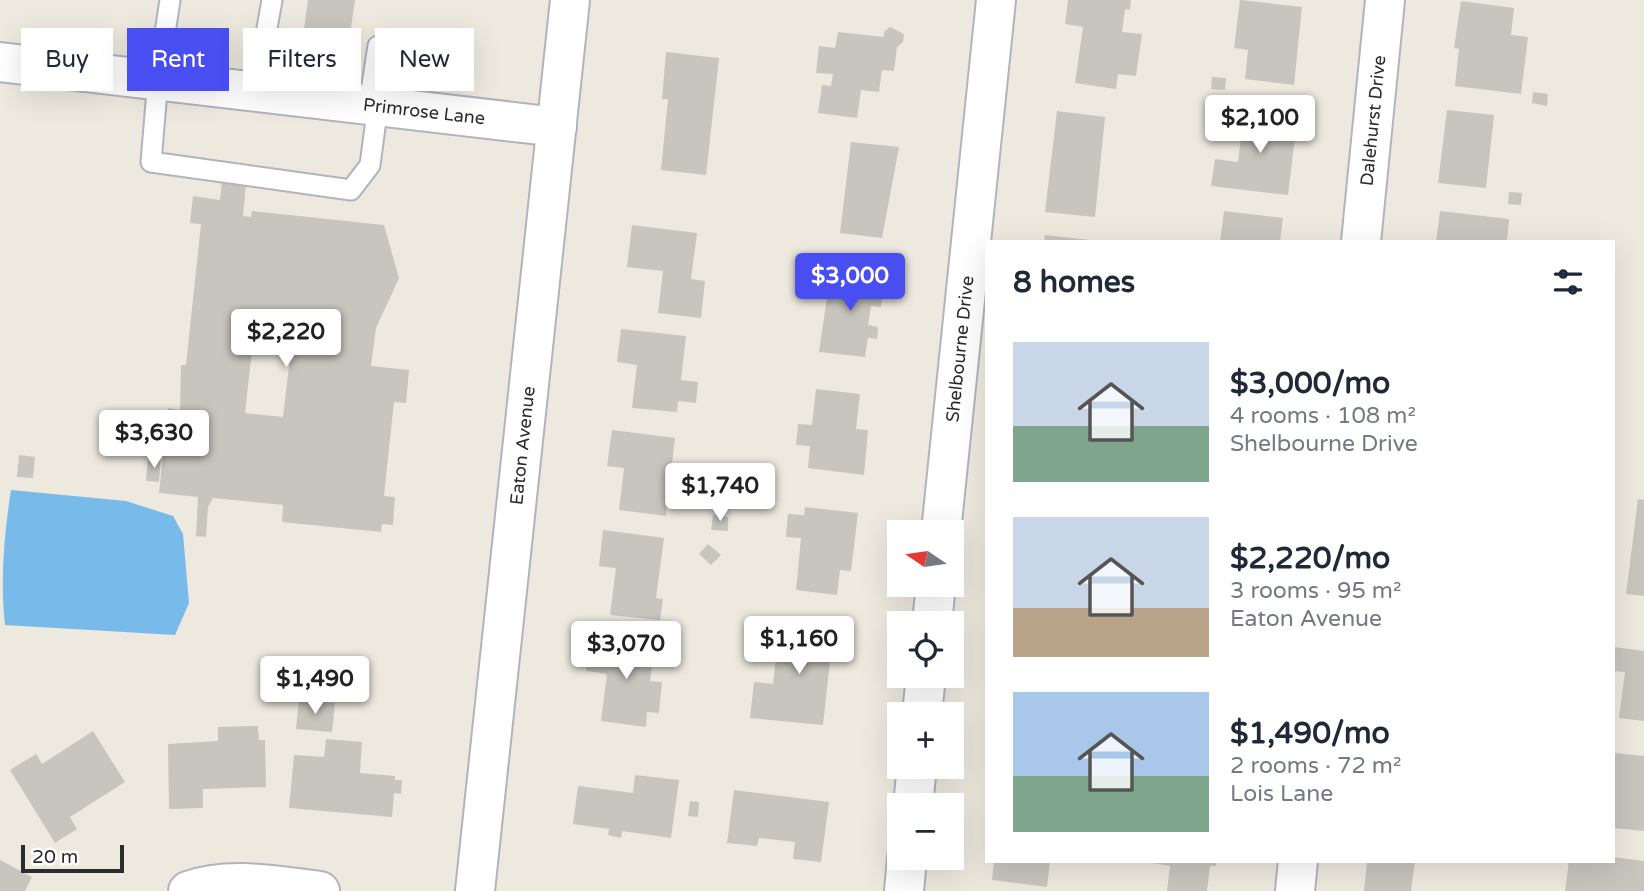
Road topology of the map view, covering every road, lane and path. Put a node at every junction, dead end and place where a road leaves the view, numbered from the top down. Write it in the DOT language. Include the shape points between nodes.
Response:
graph roads {
  1 [pos="170,0"];
  2 [pos="272,0"];
  3 [pos="570,0"];
  4 [pos="996,0"];
  5 [pos="1385,0"];
  6 [pos="166,28"];
  7 [pos="267,28"];
  8 [pos="0,62"];
  9 [pos="127,76"];
  10 [pos="375,90"];
  11 [pos="157,91"];
  12 [pos="264,91"];
  13 [pos="374,105"];
  14 [pos="557,127"];
  15 [pos="1361,240"];
  16 [pos="942,520"];
  17 [pos="1298,863"];
  18 [pos="906,870"];
  19 [pos="188,891"];
  20 [pos="320,891"];
  21 [pos="475,891"];
  22 [pos="904,891"];
  23 [pos="1295,891"];
  1 -- 6 [label="lane"];
  2 -- 7 [label="lane"];
  3 -- 14 [label="street, Eaton Avenue"];
  4 -- 16 [label="street, Shelbourne Drive"];
  5 -- 15 [label="street, Dalehurst Drive"];
  8 -- 9 [label="street, Primrose Lane"];
  10 -- 13 [label="lane"];
  11 -- 13 [label="lane" via="151,162 351,190 369,165"];
  12 -- 13 [label="street, Primrose Lane"];
  13 -- 14 [label="street, Primrose Lane"];
  14 -- 21 [label="street, Eaton Avenue"];
  17 -- 23 [label="street"];
  18 -- 22 [label="street"];
  19 -- 20 [label="street" via="240,883"];
}
